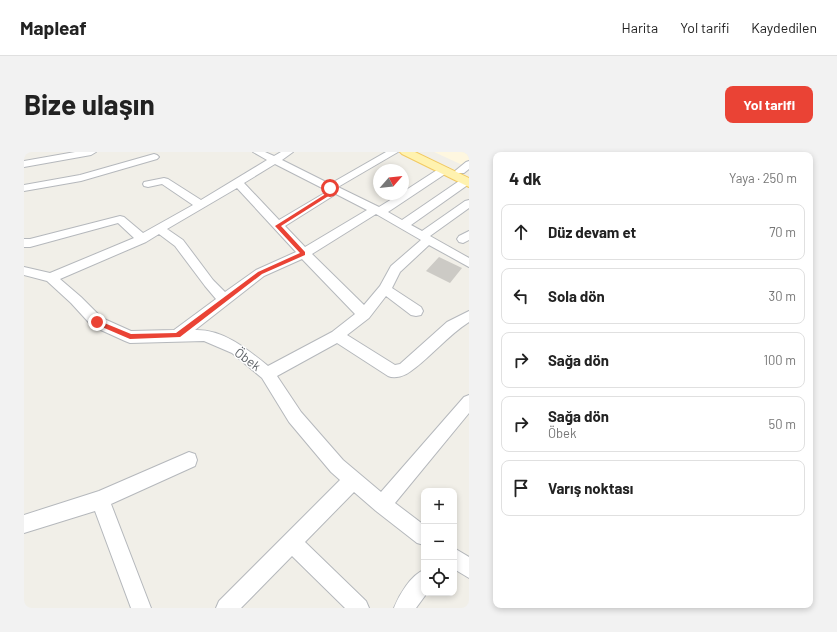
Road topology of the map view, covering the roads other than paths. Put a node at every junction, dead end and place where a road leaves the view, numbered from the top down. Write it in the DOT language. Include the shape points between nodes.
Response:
graph roads {
  1 [pos="91,152"];
  2 [pos="133,152"];
  3 [pos="258,152"];
  4 [pos="288,152"];
  5 [pos="393,152"];
  6 [pos="406,152"];
  7 [pos="422,152"];
  8 [pos="154,157"];
  9 [pos="275,160"];
  10 [pos="139,161"];
  11 [pos="24,164"];
  12 [pos="444,170"];
  13 [pos="467,175"];
  14 [pos="238,183"];
  15 [pos="148,184"];
  16 [pos="24,188"];
  17 [pos="333,189"];
  18 [pos="469,203"];
  19 [pos="202,205"];
  20 [pos="378,211"];
  21 [pos="403,225"];
  22 [pos="278,226"];
  23 [pos="159,229"];
  24 [pos="425,238"];
  25 [pos="142,239"];
  26 [pos="24,242"];
  27 [pos="304,253"];
  28 [pos="469,263"];
  29 [pos="24,271"];
  30 [pos="51,278"];
  31 [pos="385,289"];
  32 [pos="224,299"];
  33 [pos="416,311"];
  34 [pos="364,314"];
  35 [pos="469,316"];
  36 [pos="178,335"];
  37 [pos="337,336"];
  38 [pos="267,374"];
  39 [pos="469,402"];
  40 [pos="189,460"];
  41 [pos="353,480"];
  42 [pos="100,500"];
  43 [pos="382,505"];
  44 [pos="24,524"];
  45 [pos="421,534"];
  46 [pos="292,542"];
  47 [pos="457,560"];
  48 [pos="469,568"];
  49 [pos="421,584"];
  50 [pos="232,605"];
  51 [pos="141,608"];
  52 [pos="358,608"];
  53 [pos="404,608"];
  1 -- 11 [label="street"];
  2 -- 10 [label="street"];
  3 -- 9 [label="street"];
  4 -- 9 [label="street"];
  5 -- 17 [label="street"];
  6 -- 12 [label="main road"];
  7 -- 13 [label="main road"];
  8 -- 10 [label="street"];
  9 -- 14 [label="street"];
  9 -- 17 [label="street"];
  10 -- 16 [label="street" via="81,178"];
  12 -- 13 [label="main road"];
  12 -- 20 [label="street"];
  13 -- 21 [label="street"];
  14 -- 19 [label="street"];
  14 -- 22 [label="street"];
  15 -- 19 [label="street" via="164,181"];
  17 -- 20 [label="street"];
  17 -- 22 [label="street"];
  18 -- 24 [label="street"];
  19 -- 23 [label="street"];
  20 -- 21 [label="street"];
  20 -- 27 [label="street"];
  21 -- 24 [label="street"];
  22 -- 27 [label="street"];
  23 -- 25 [label="street"];
  23 -- 32 [label="street" via="179,243"];
  24 -- 28 [label="street"];
  24 -- 31 [label="street" via="395,269"];
  25 -- 26 [label="street" via="120,219 30,243"];
  25 -- 30 [label="street"];
  27 -- 32 [label="street" via="260,273"];
  27 -- 34 [label="street"];
  29 -- 30 [label="street, Öbek"];
  30 -- 36 [label="street, Öbek" via="97,322 130,337"];
  31 -- 33 [label="street"];
  31 -- 34 [label="street"];
  32 -- 36 [label="street"];
  34 -- 37 [label="street"];
  35 -- 37 [label="street" via="452,326 405,368 393,372"];
  36 -- 38 [label="street, Öbek" via="205,335 237,349"];
  37 -- 38 [label="street"];
  38 -- 41 [label="street, Öbek" via="295,417 337,466"];
  39 -- 43 [label="street"];
  40 -- 42 [label="street"];
  41 -- 43 [label="street, Öbek"];
  41 -- 46 [label="street"];
  42 -- 44 [label="street"];
  42 -- 51 [label="street"];
  43 -- 45 [label="street, Öbek"];
  46 -- 50 [label="street"];
  46 -- 52 [label="street"];
  47 -- 48 [label="street"];
  49 -- 53 [label="street"];
}
